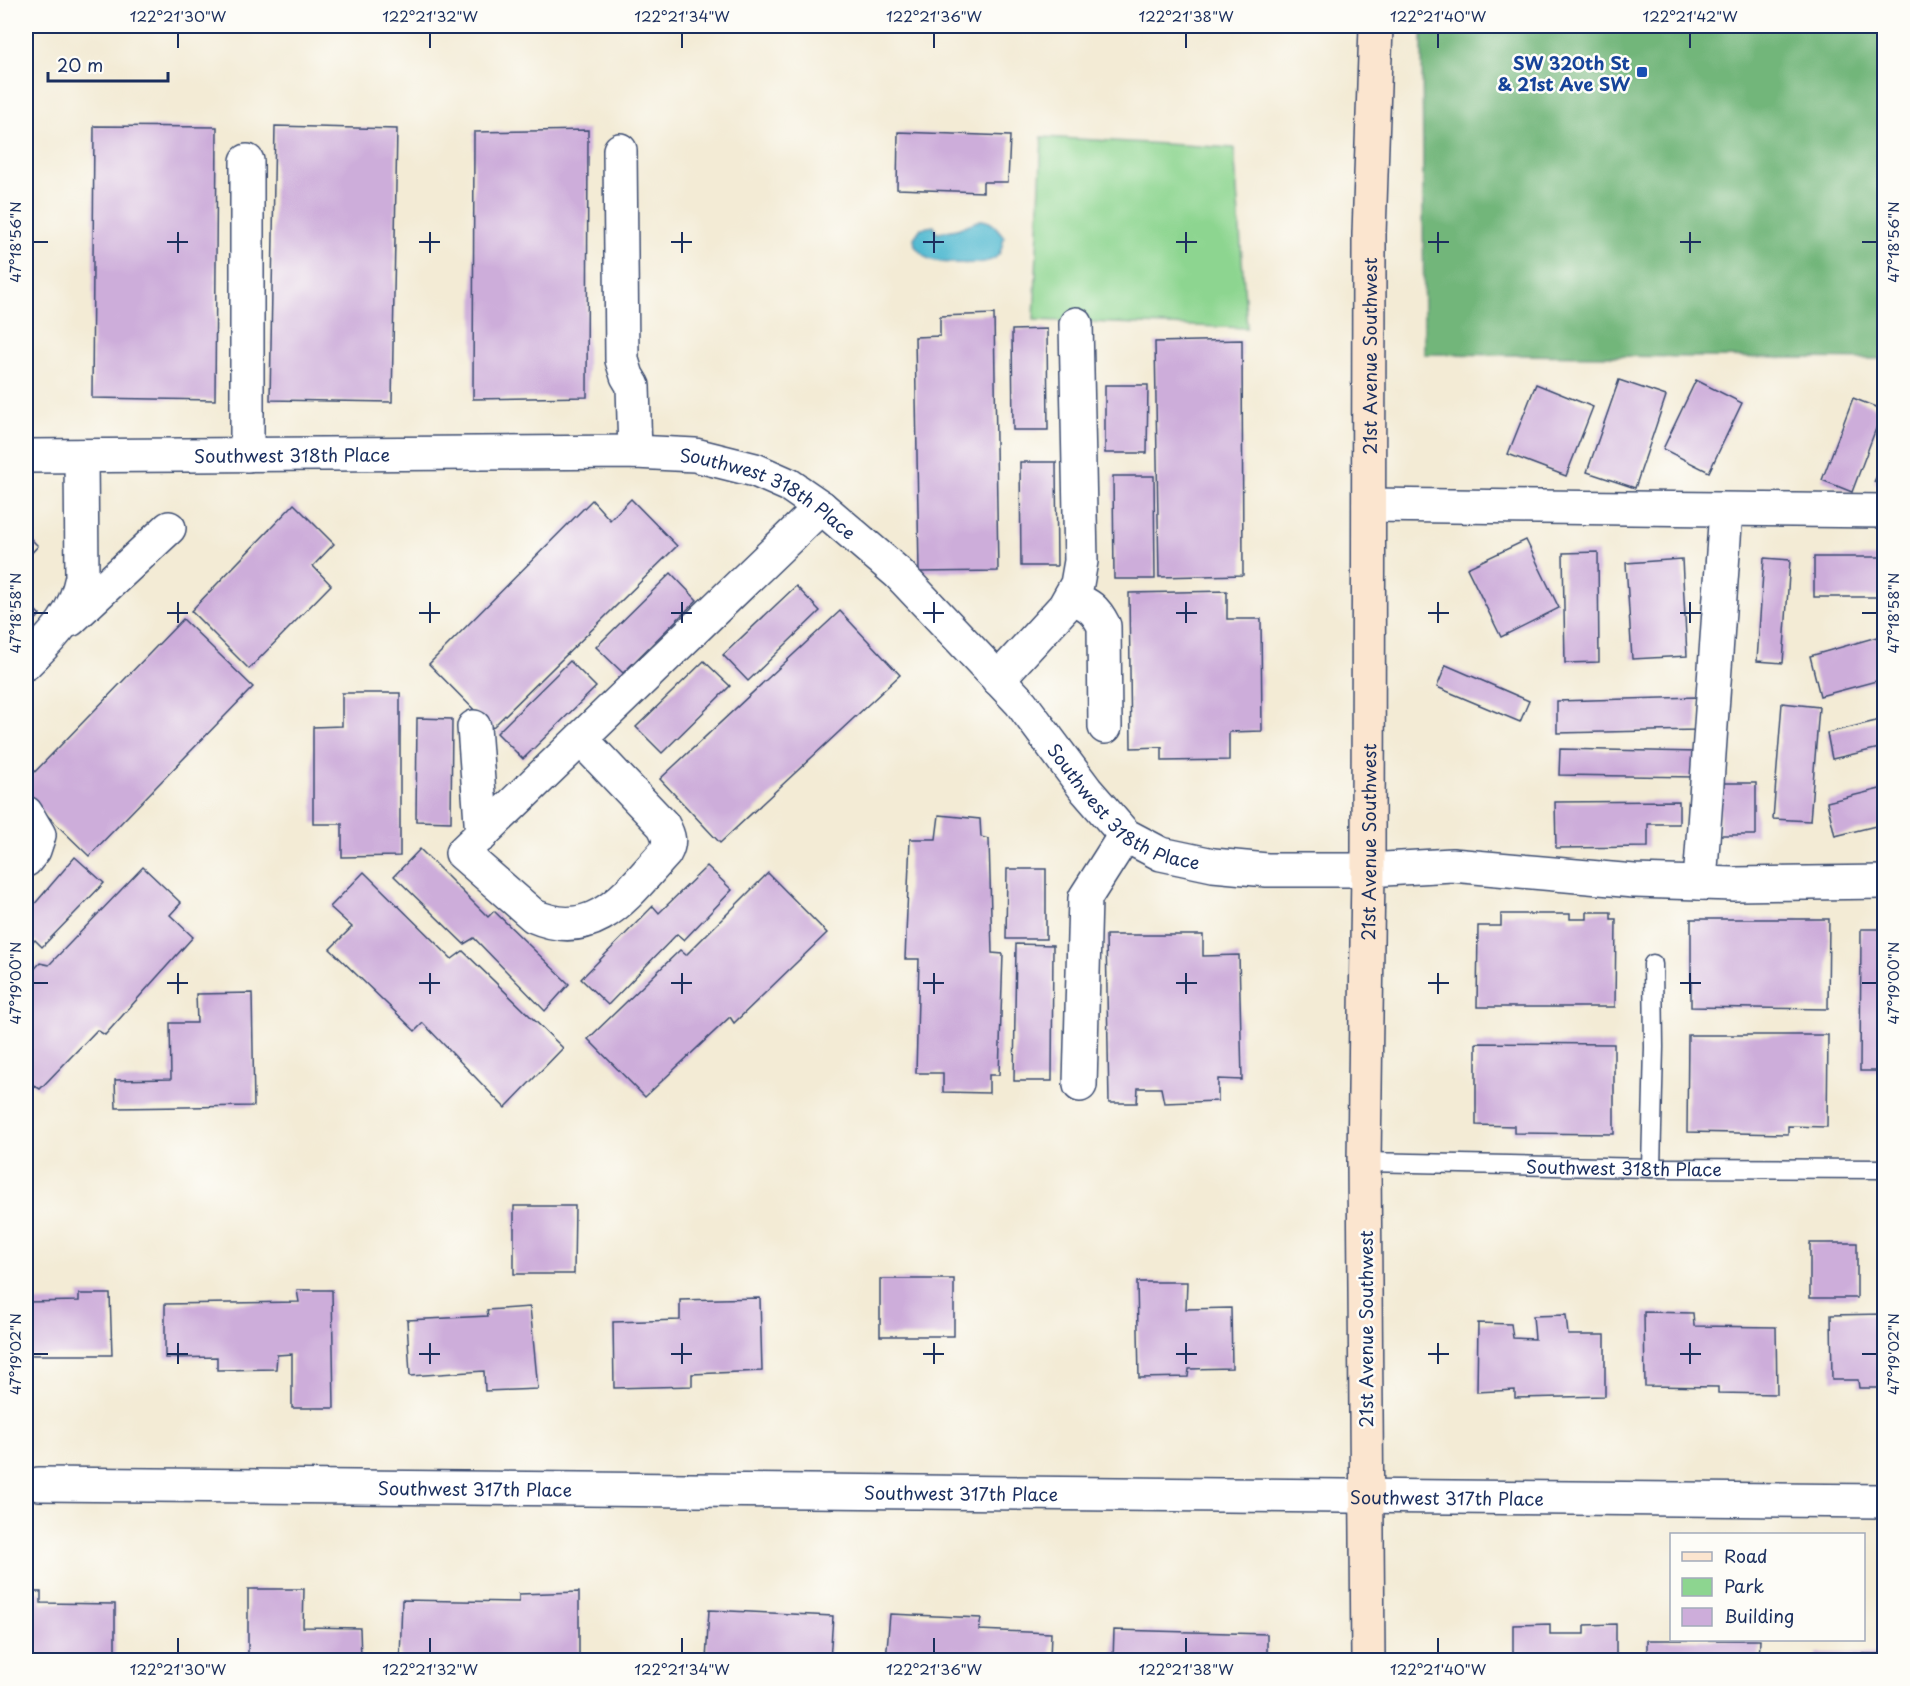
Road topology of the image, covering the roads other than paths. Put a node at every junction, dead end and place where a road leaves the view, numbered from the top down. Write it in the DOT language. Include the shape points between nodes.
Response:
graph roads {
  1 [pos="1376,26"];
  2 [pos="620,150"];
  3 [pos="247,161"];
  4 [pos="1076,324"];
  5 [pos="635,452"];
  6 [pos="247,455"];
  7 [pos="26,456"];
  8 [pos="81,456"];
  9 [pos="1369,505"];
  10 [pos="822,507"];
  11 [pos="1726,510"];
  12 [pos="1884,511"];
  13 [pos="169,528"];
  14 [pos="1071,597"];
  15 [pos="60,629"];
  16 [pos="26,663"];
  17 [pos="998,679"];
  18 [pos="474,727"];
  19 [pos="1105,727"];
  20 [pos="581,739"];
  21 [pos="26,813"];
  22 [pos="482,835"];
  23 [pos="1125,835"];
  24 [pos="26,860"];
  25 [pos="1368,870"];
  26 [pos="1884,882"];
  27 [pos="1700,883"];
  28 [pos="1653,964"];
  29 [pos="1080,1085"];
  30 [pos="1364,1162"];
  31 [pos="1651,1167"];
  32 [pos="1884,1169"];
  33 [pos="39,1484"];
  34 [pos="1366,1498"];
  35 [pos="1884,1502"];
  36 [pos="1368,1660"];
  1 -- 9 [label="main road, 21st Avenue Southwest"];
  2 -- 5 [label="street" via="622,360 633,386"];
  3 -- 6 [label="street"];
  4 -- 14 [label="street" via="1080,561"];
  5 -- 6 [label="street, Southwest 318th Place"];
  5 -- 10 [label="street, Southwest 318th Place" via="695,455 755,470 789,485"];
  6 -- 8 [label="street, Southwest 318th Place"];
  7 -- 8 [label="street, Southwest 318th Place"];
  8 -- 15 [label="street" via="82,576"];
  9 -- 11 [label="street"];
  9 -- 25 [label="main road, 21st Avenue Southwest"];
  10 -- 17 [label="street, Southwest 318th Place" via="898,573"];
  10 -- 20 [label="street"];
  11 -- 12 [label="street"];
  11 -- 27 [label="street"];
  13 -- 15 [label="street"];
  14 -- 17 [label="street"];
  14 -- 19 [label="street" via="1087,604 1104,626"];
  15 -- 16 [label="street"];
  17 -- 23 [label="street, Southwest 318th Place"];
  18 -- 22 [label="street"];
  20 -- 22 [label="street"];
  20 -- 22 [label="street" via="663,825 670,839 665,853 616,907 575,923 548,922 534,916 462,853"];
  21 -- 24 [label="street" via="39,835"];
  23 -- 25 [label="street, Southwest 318th Place" via="1161,854 1214,865 1266,870"];
  23 -- 29 [label="street" via="1085,898"];
  25 -- 27 [label="street, Southwest 318th Place" via="1452,865 1567,877"];
  25 -- 30 [label="main road, 21st Avenue Southwest"];
  26 -- 27 [label="street, Southwest 318th Place"];
  28 -- 31 [label="lane"];
  30 -- 31 [label="lane, Southwest 318th Place"];
  30 -- 34 [label="main road, 21st Avenue Southwest"];
  31 -- 32 [label="lane, Southwest 318th Place"];
  33 -- 34 [label="street, Southwest 317th Place"];
  34 -- 35 [label="street, Southwest 317th Place"];
  34 -- 36 [label="main road, 21st Avenue Southwest"];
}
